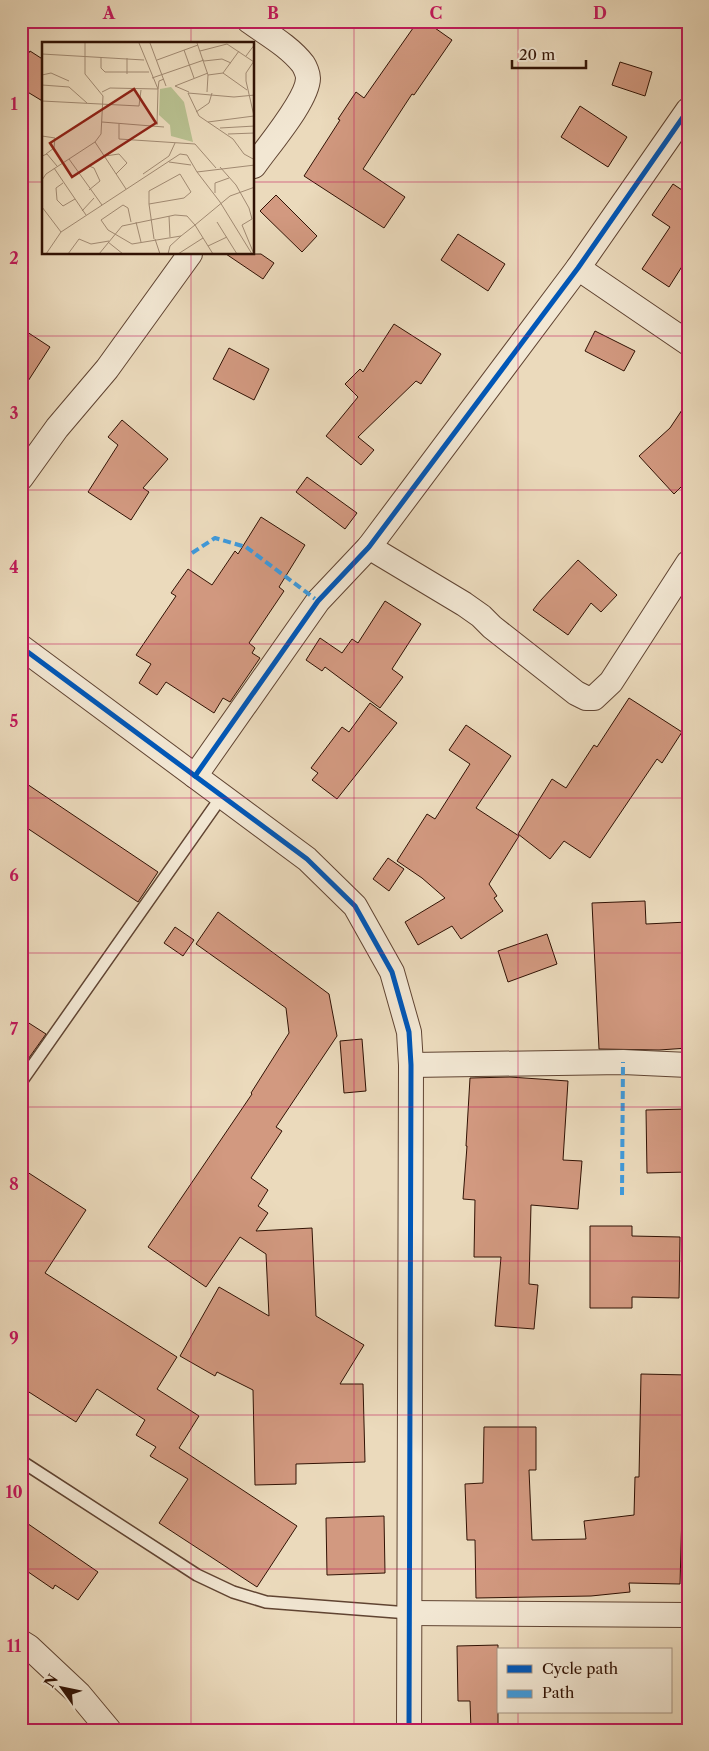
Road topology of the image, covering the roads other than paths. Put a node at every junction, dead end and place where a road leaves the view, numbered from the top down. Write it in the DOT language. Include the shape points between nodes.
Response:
graph roads {
  1 [pos="249,21"];
  2 [pos="688,110"];
  3 [pos="255,165"];
  4 [pos="189,255"];
  5 [pos="578,268"];
  6 [pos="688,343"];
  7 [pos="21,478"];
  8 [pos="369,547"];
  9 [pos="688,563"];
  10 [pos="21,647"];
  11 [pos="194,776"];
  12 [pos="222,796"];
  13 [pos="412,1065"];
  14 [pos="688,1065"];
  15 [pos="21,1082"];
  16 [pos="21,1460"];
  17 [pos="409,1613"];
  18 [pos="688,1615"];
  19 [pos="21,1642"];
  20 [pos="109,1730"];
  21 [pos="409,1730"];
  1 -- 3 [label="street" via="287,48 304,66 308,78 296,108"];
  2 -- 5 [label="street"];
  4 -- 7 [label="street" via="107,369 57,428"];
  5 -- 6 [label="street"];
  5 -- 8 [label="street"];
  8 -- 9 [label="street" via="464,604 576,694 586,698 594,698 611,682"];
  8 -- 11 [label="street" via="318,601"];
  10 -- 11 [label="street"];
  11 -- 12 [label="street"];
  12 -- 13 [label="street" via="307,859 355,906 392,972 409,1032"];
  12 -- 15 [label="lane"];
  13 -- 14 [label="street" via="623,1062"];
  13 -- 17 [label="street"];
  16 -- 17 [label="lane" via="197,1576 233,1592 266,1602"];
  17 -- 18 [label="street"];
  17 -- 21 [label="street"];
  19 -- 20 [label="street" via="79,1694"];
}
